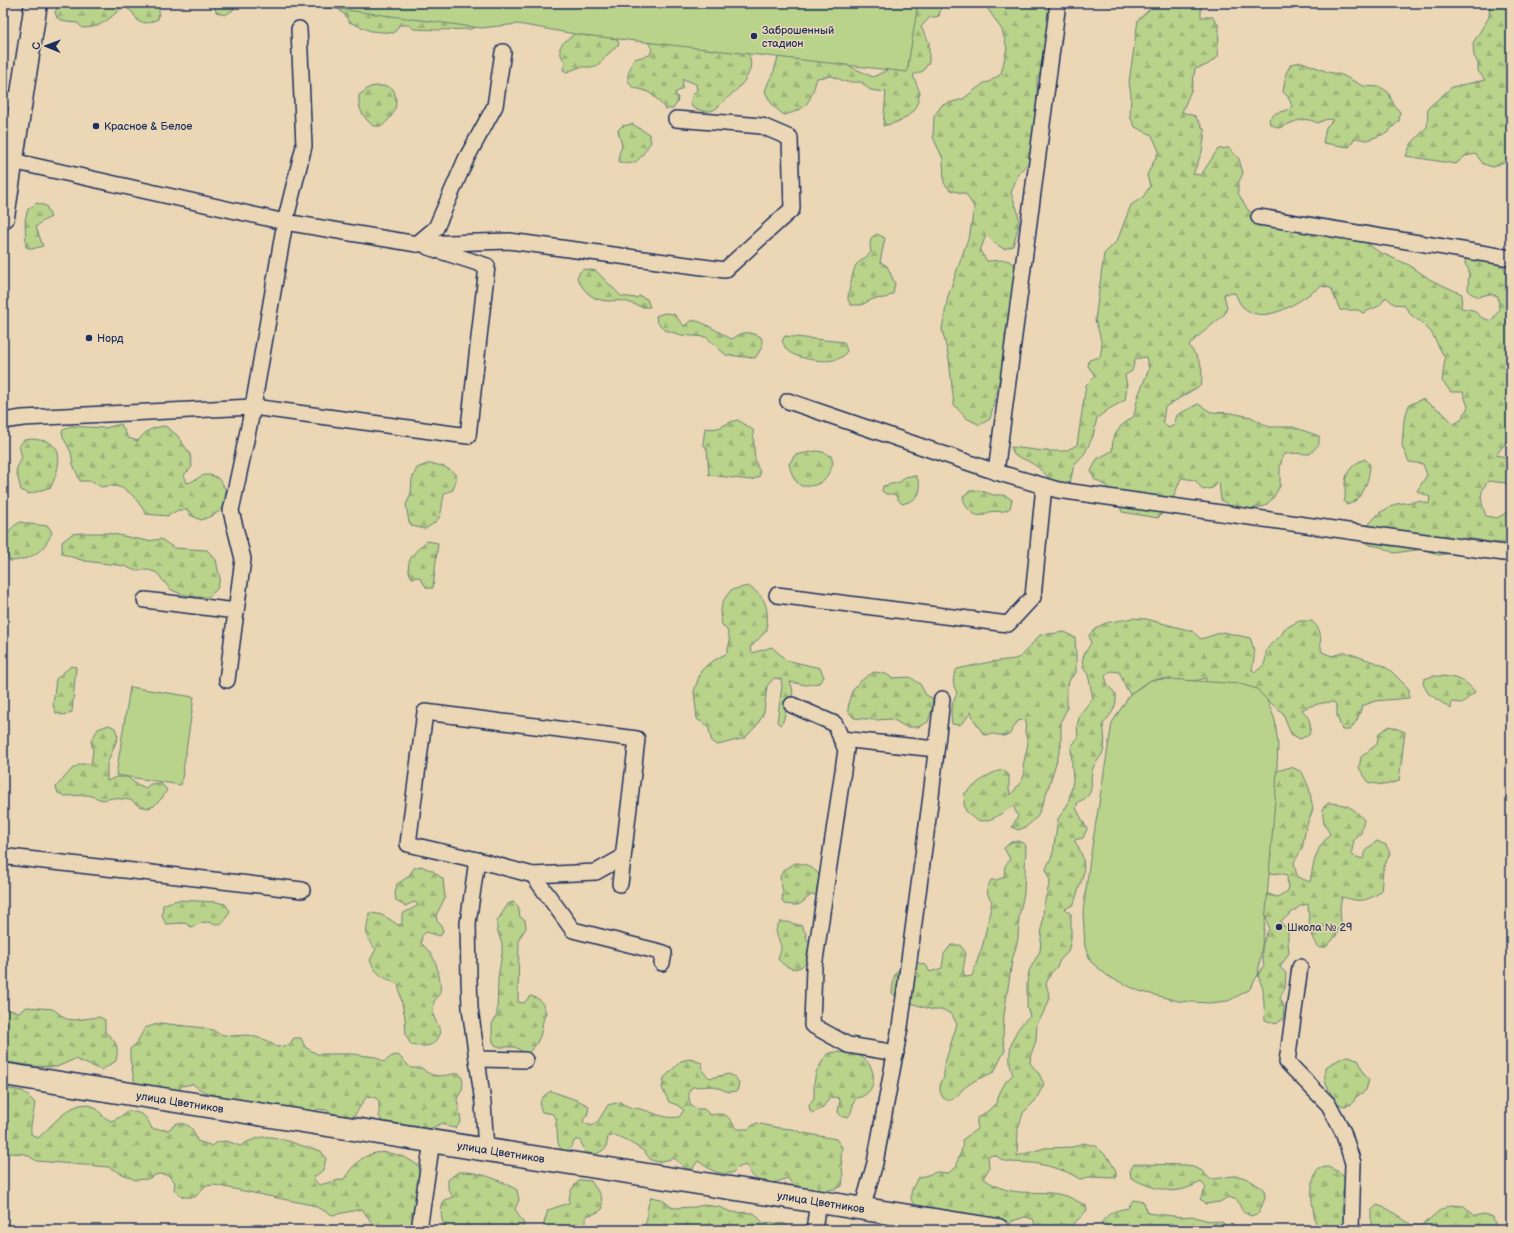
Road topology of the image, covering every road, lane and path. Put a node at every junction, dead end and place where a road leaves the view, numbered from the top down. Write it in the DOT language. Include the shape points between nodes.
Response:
graph roads {
  1 [pos="36,3"];
  2 [pos="1058,3"];
  3 [pos="299,29"];
  4 [pos="503,52"];
  5 [pos="12,100"];
  6 [pos="676,119"];
  7 [pos="12,161"];
  8 [pos="3,217"];
  9 [pos="1259,217"];
  10 [pos="285,222"];
  11 [pos="417,244"];
  12 [pos="1511,258"];
  13 [pos="788,401"];
  14 [pos="253,407"];
  15 [pos="3,421"];
  16 [pos="996,472"];
  17 [pos="1044,486"];
  18 [pos="1511,554"];
  19 [pos="777,595"];
  20 [pos="145,600"];
  21 [pos="236,611"];
  22 [pos="227,680"];
  23 [pos="942,699"];
  24 [pos="792,705"];
  25 [pos="841,739"];
  26 [pos="936,749"];
  27 [pos="623,857"];
  28 [pos="3,859"];
  29 [pos="477,860"];
  30 [pos="533,875"];
  31 [pos="620,884"];
  32 [pos="302,890"];
  33 [pos="662,963"];
  34 [pos="1300,967"];
  35 [pos="896,1053"];
  36 [pos="477,1059"];
  37 [pos="525,1060"];
  38 [pos="3,1074"];
  39 [pos="432,1141"];
  40 [pos="486,1150"];
  41 [pos="818,1202"];
  42 [pos="862,1209"];
  43 [pos="419,1230"];
  44 [pos="814,1230"];
  45 [pos="998,1230"];
  46 [pos="1351,1230"];
  1 -- 5 [label="street"];
  2 -- 16 [label="lane"];
  3 -- 10 [label="lane" via="304,146"];
  4 -- 11 [label="lane" via="496,106 466,159 436,228"];
  5 -- 7 [label="street"];
  6 -- 11 [label="lane" via="762,126 790,138 792,209 725,270 509,241"];
  7 -- 8 [label="street"];
  7 -- 10 [label="lane"];
  9 -- 12 [label="lane"];
  10 -- 11 [label="lane"];
  10 -- 14 [label="lane"];
  11 -- 14 [label="lane" via="488,266 468,436"];
  13 -- 16 [label="lane"];
  14 -- 15 [label="lane"];
  14 -- 21 [label="lane" via="231,511 243,559"];
  16 -- 17 [label="lane"];
  17 -- 18 [label="lane"];
  17 -- 19 [label="lane" via="1033,597 1008,624"];
  20 -- 21 [label="lane"];
  21 -- 22 [label="lane"];
  23 -- 26 [label="lane"];
  24 -- 25 [label="lane" via="835,724"];
  25 -- 26 [label="lane"];
  25 -- 35 [label="lane" via="846,750 814,967 812,1025 848,1045"];
  26 -- 35 [label="lane"];
  27 -- 29 [label="lane" via="637,740 425,712 408,844"];
  27 -- 30 [label="lane" via="596,872"];
  27 -- 31 [label="lane"];
  28 -- 32 [label="lane" via="9,857"];
  29 -- 30 [label="lane"];
  29 -- 36 [label="lane" via="468,923 470,1008"];
  30 -- 33 [label="lane" via="573,930 664,953"];
  34 -- 46 [label="lane" via="1287,1062 1329,1105 1343,1132 1353,1163"];
  35 -- 42 [label="lane" via="875,1163"];
  36 -- 37 [label="lane"];
  36 -- 40 [label="lane"];
  38 -- 39 [label="street, улица Цветников"];
  39 -- 40 [label="street, улица Цветников"];
  39 -- 43 [label="lane"];
  40 -- 41 [label="street, улица Цветников"];
  41 -- 42 [label="street, улица Цветников"];
  41 -- 44 [label="lane"];
  42 -- 45 [label="street, улица Цветников"];
}
